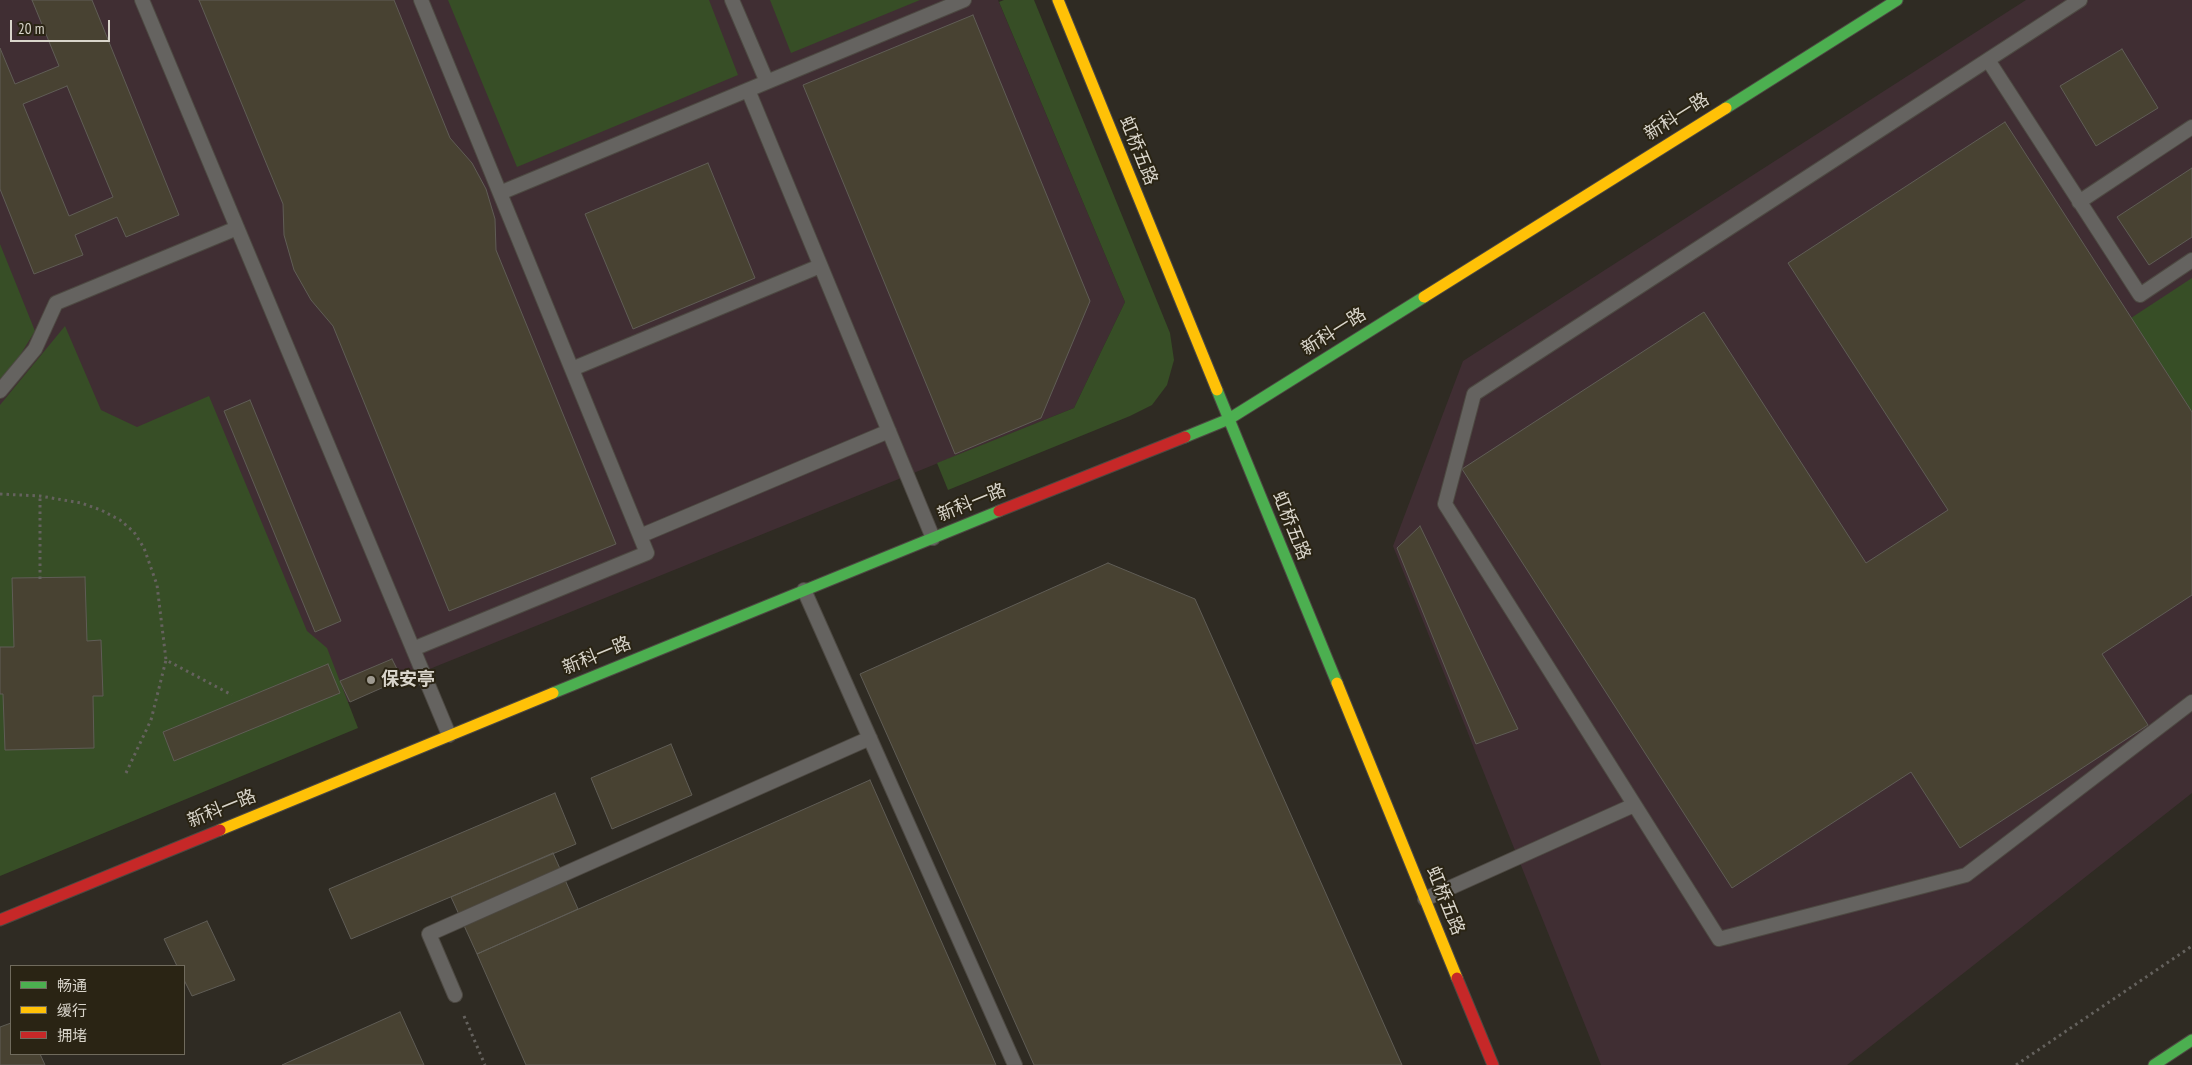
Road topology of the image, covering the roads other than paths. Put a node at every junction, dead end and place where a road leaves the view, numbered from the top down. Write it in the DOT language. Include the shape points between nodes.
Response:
graph roads {
  1 [pos="142,0"];
  2 [pos="421,0"];
  3 [pos="732,0"];
  4 [pos="964,0"];
  5 [pos="1058,0"];
  6 [pos="1896,0"];
  7 [pos="2080,0"];
  8 [pos="1988,60"];
  9 [pos="767,82"];
  10 [pos="748,90"];
  11 [pos="2192,127"];
  12 [pos="500,193"];
  13 [pos="2080,202"];
  14 [pos="237,228"];
  15 [pos="2192,260"];
  16 [pos="820,266"];
  17 [pos="572,369"];
  18 [pos="0,391"];
  19 [pos="1229,419"];
  20 [pos="889,431"];
  21 [pos="640,536"];
  22 [pos="933,538"];
  23 [pos="804,590"];
  24 [pos="413,649"];
  25 [pos="2192,702"];
  26 [pos="450,735"];
  27 [pos="870,738"];
  28 [pos="1634,805"];
  29 [pos="1425,900"];
  30 [pos="0,920"];
  31 [pos="455,995"];
  32 [pos="2192,1040"];
  33 [pos="1015,1065"];
  34 [pos="1493,1065"];
  35 [pos="2154,1065"];
  1 -- 14 [label="lane"];
  2 -- 12 [label="lane"];
  3 -- 9 [label="lane"];
  4 -- 9 [label="lane"];
  5 -- 19 [label="street, 虹桥五路"];
  6 -- 19 [label="street, 新科一路"];
  7 -- 8 [label="lane"];
  8 -- 13 [label="lane"];
  8 -- 28 [label="lane" via="1474,394 1445,504"];
  9 -- 10 [label="lane"];
  10 -- 12 [label="lane"];
  10 -- 16 [label="lane"];
  11 -- 13 [label="lane"];
  12 -- 17 [label="lane"];
  13 -- 15 [label="lane" via="2140,295"];
  14 -- 18 [label="lane" via="56,304 35,349"];
  14 -- 24 [label="lane"];
  16 -- 17 [label="lane"];
  16 -- 20 [label="lane"];
  17 -- 21 [label="lane"];
  19 -- 22 [label="street, 新科一路"];
  19 -- 29 [label="street, 虹桥五路"];
  20 -- 21 [label="lane"];
  20 -- 22 [label="lane"];
  21 -- 24 [label="lane" via="647,553"];
  22 -- 23 [label="street, 新科一路"];
  23 -- 26 [label="street, 新科一路"];
  23 -- 27 [label="lane"];
  24 -- 26 [label="lane"];
  25 -- 28 [label="lane" via="1966,875 1719,939"];
  26 -- 30 [label="street, 新科一路"];
  27 -- 31 [label="lane" via="429,934"];
  27 -- 33 [label="lane"];
  28 -- 29 [label="lane"];
  29 -- 34 [label="street, 虹桥五路"];
  32 -- 35 [label="street"];
}
